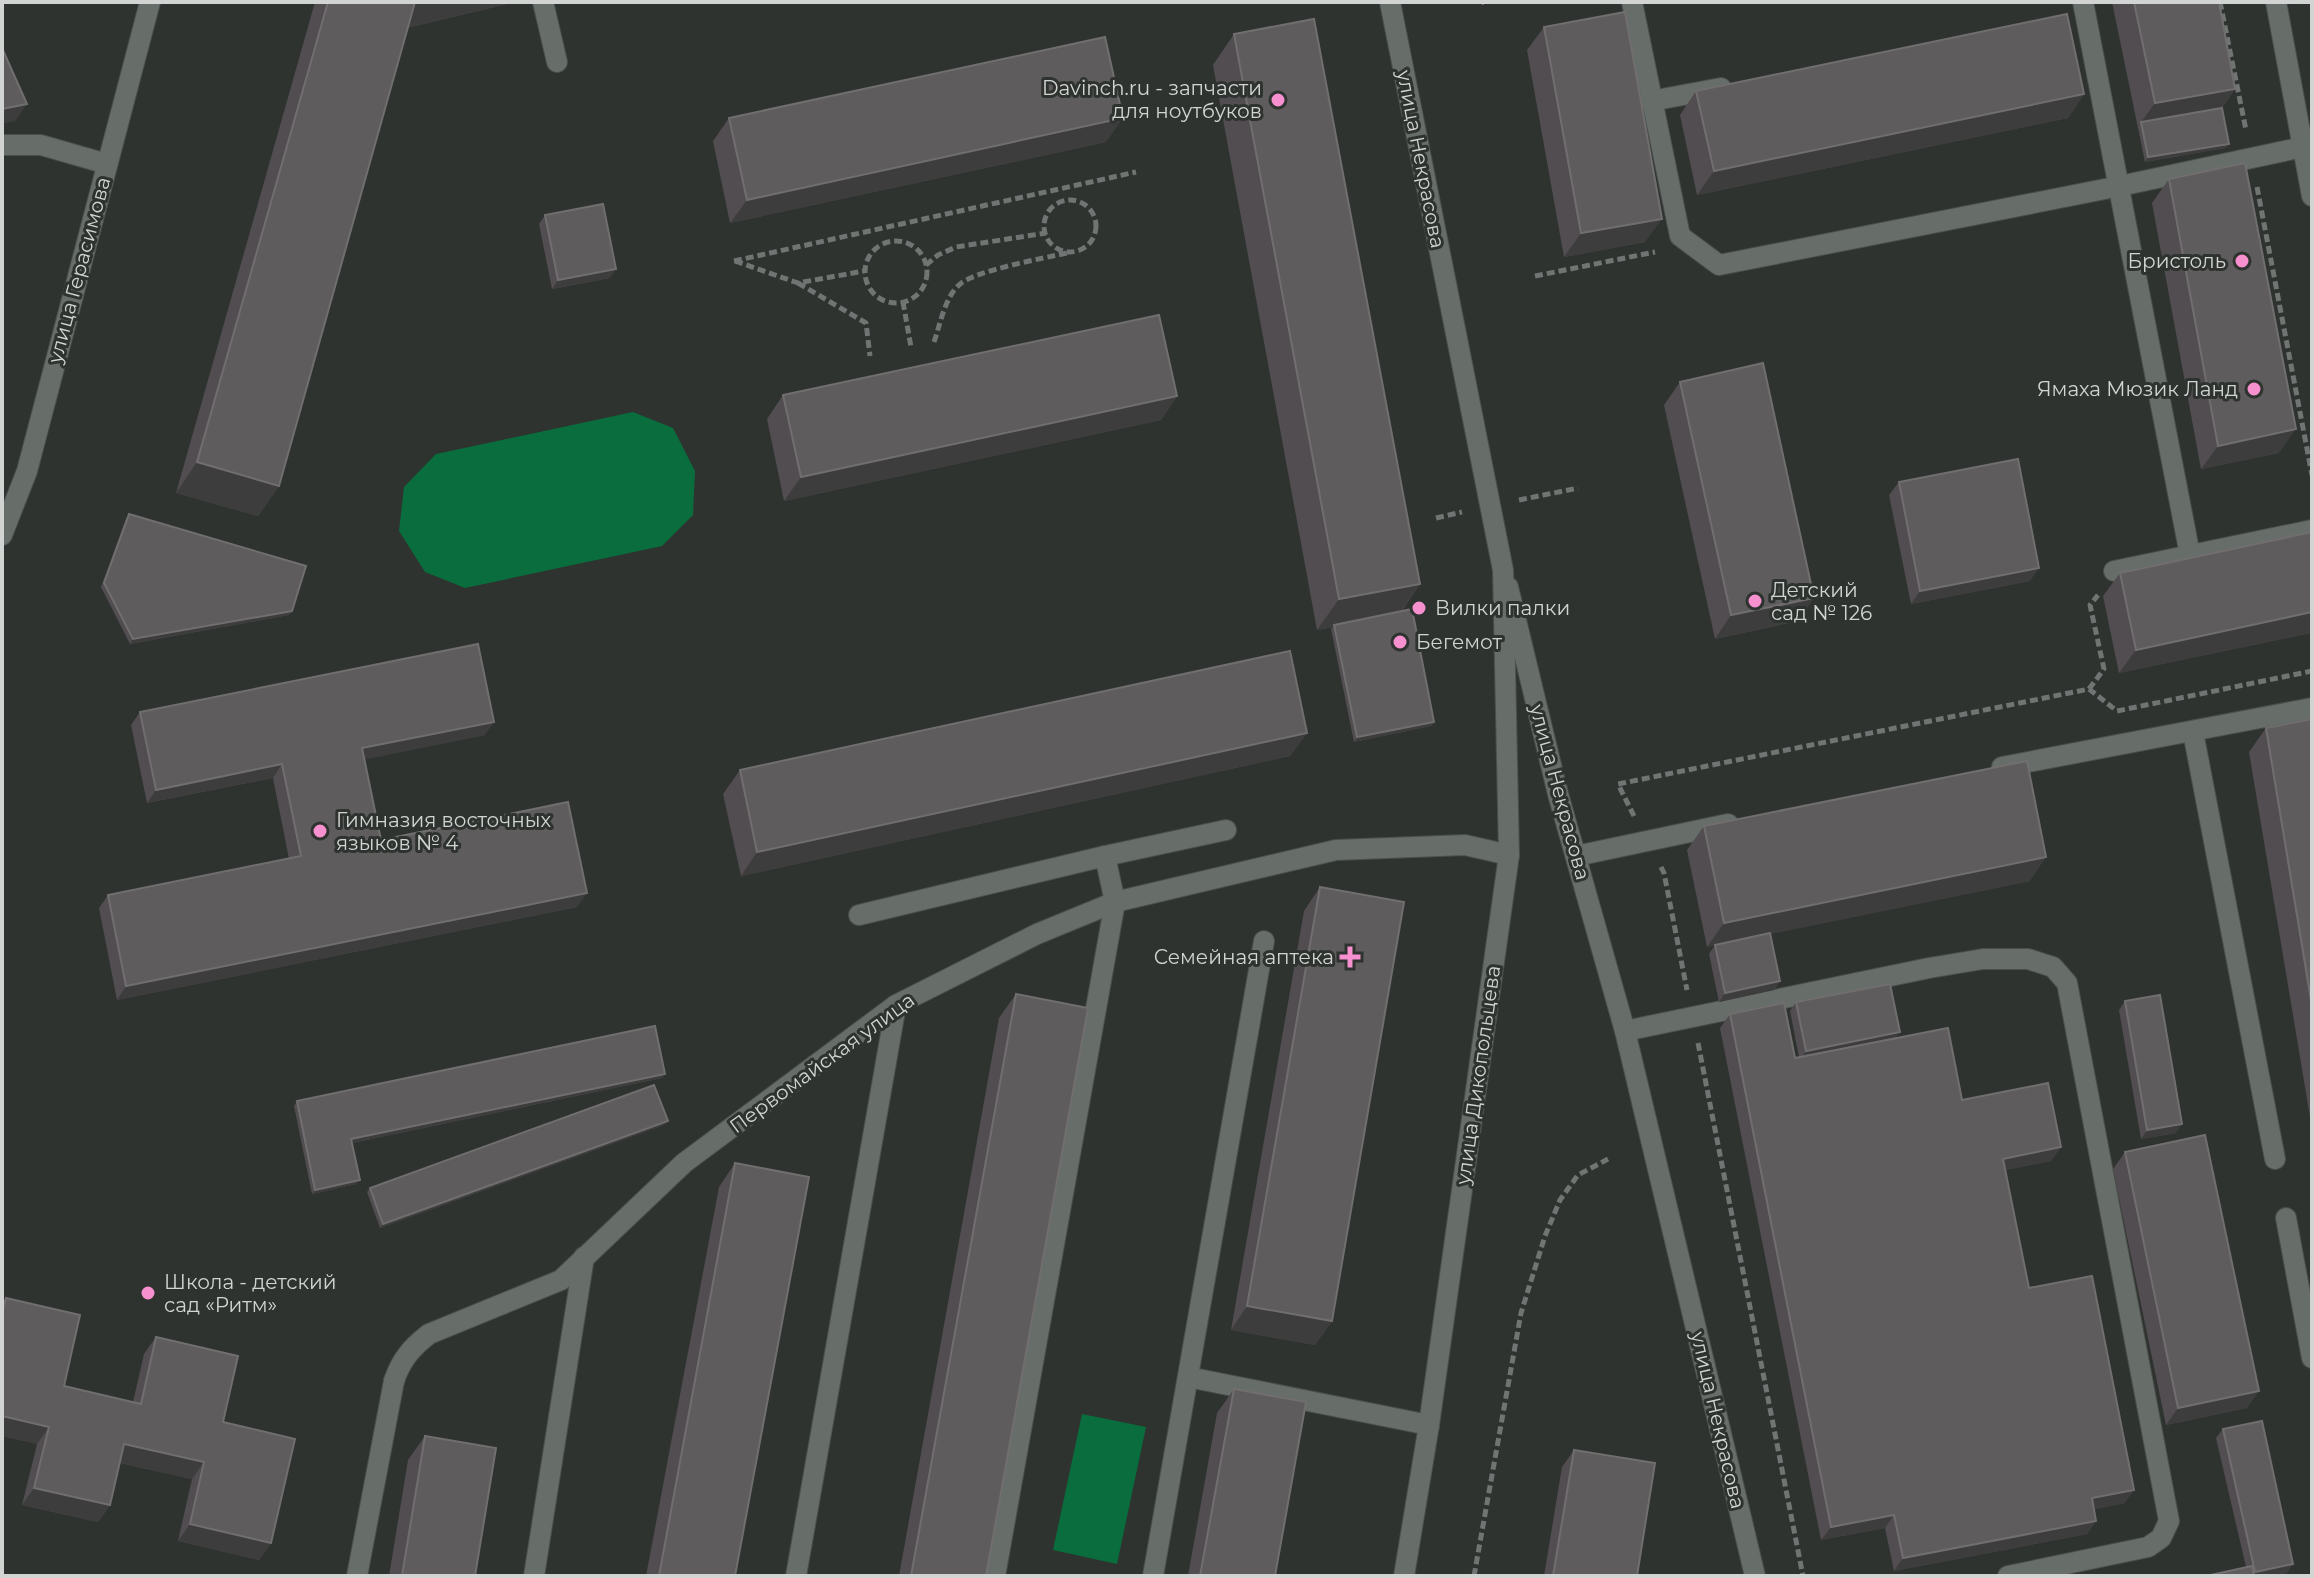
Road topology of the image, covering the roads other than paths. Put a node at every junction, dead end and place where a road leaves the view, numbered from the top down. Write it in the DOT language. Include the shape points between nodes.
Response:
graph roads {
  1 [pos="150,2"];
  2 [pos="543,2"];
  3 [pos="1390,2"];
  4 [pos="1632,2"];
  5 [pos="2276,2"];
  6 [pos="2080,12"];
  7 [pos="557,62"];
  8 [pos="1744,83"];
  9 [pos="1651,101"];
  10 [pos="2,145"];
  11 [pos="2303,147"];
  12 [pos="107,164"];
  13 [pos="2120,186"];
  14 [pos="2312,196"];
  15 [pos="2312,530"];
  16 [pos="2,533"];
  17 [pos="2190,555"];
  18 [pos="1503,570"];
  19 [pos="2114,571"];
  20 [pos="2312,708"];
  21 [pos="2193,732"];
  22 [pos="1975,772"];
  23 [pos="1754,818"];
  24 [pos="1226,830"];
  25 [pos="1509,855"];
  26 [pos="1105,856"];
  27 [pos="1576,856"];
  28 [pos="1115,902"];
  29 [pos="859,915"];
  30 [pos="1264,941"];
  31 [pos="896,1005"];
  32 [pos="1625,1031"];
  33 [pos="2275,1159"];
  34 [pos="2286,1218"];
  35 [pos="584,1257"];
  36 [pos="2312,1358"];
  37 [pos="1188,1377"];
  38 [pos="1429,1425"];
  39 [pos="357,1576"];
  40 [pos="534,1576"];
  41 [pos="796,1576"];
  42 [pos="995,1576"];
  43 [pos="1153,1576"];
  44 [pos="1404,1576"];
  45 [pos="1755,1576"];
  46 [pos="2008,1576"];
  1 -- 12 [label="street, улица Герасимова"];
  2 -- 7 [label="street"];
  3 -- 18 [label="street, улица Некрасова"];
  4 -- 9 [label="street"];
  5 -- 11 [label="street"];
  6 -- 13 [label="street"];
  8 -- 9 [label="street"];
  9 -- 13 [label="street" via="1680,236 1719,265"];
  10 -- 12 [label="street" via="41,145"];
  11 -- 13 [label="street"];
  11 -- 14 [label="street"];
  12 -- 16 [label="street, улица Герасимова" via="27,471"];
  13 -- 17 [label="street"];
  15 -- 17 [label="street"];
  17 -- 19 [label="street"];
  18 -- 25 [label="street, улица Дикопольцева"];
  18 -- 27 [label="street, улица Некрасова"];
  20 -- 21 [label="street"];
  21 -- 22 [label="street"];
  21 -- 33 [label="street"];
  23 -- 27 [label="street"];
  24 -- 26 [label="street"];
  25 -- 28 [label="street, Первомайская улица" via="1465,845 1336,850"];
  25 -- 38 [label="street, улица Дикопольцева"];
  26 -- 28 [label="street"];
  26 -- 29 [label="street"];
  27 -- 32 [label="street, улица Некрасова"];
  28 -- 31 [label="street, Первомайская улица" via="1037,934"];
  28 -- 42 [label="street"];
  30 -- 37 [label="street"];
  31 -- 35 [label="street, Первомайская улица" via="684,1163"];
  31 -- 41 [label="street"];
  32 -- 45 [label="street, улица Некрасова"];
  32 -- 46 [label="street" via="1983,959 2028,959 2053,967 2067,983 2169,1521 2161,1538 2148,1547"];
  34 -- 36 [label="street"];
  35 -- 39 [label="street, Первомайская улица" via="561,1280 429,1334 412,1346 394,1381"];
  35 -- 40 [label="street"];
  37 -- 38 [label="street"];
  37 -- 43 [label="street"];
  38 -- 44 [label="street, улица Дикопольцева"];
}
